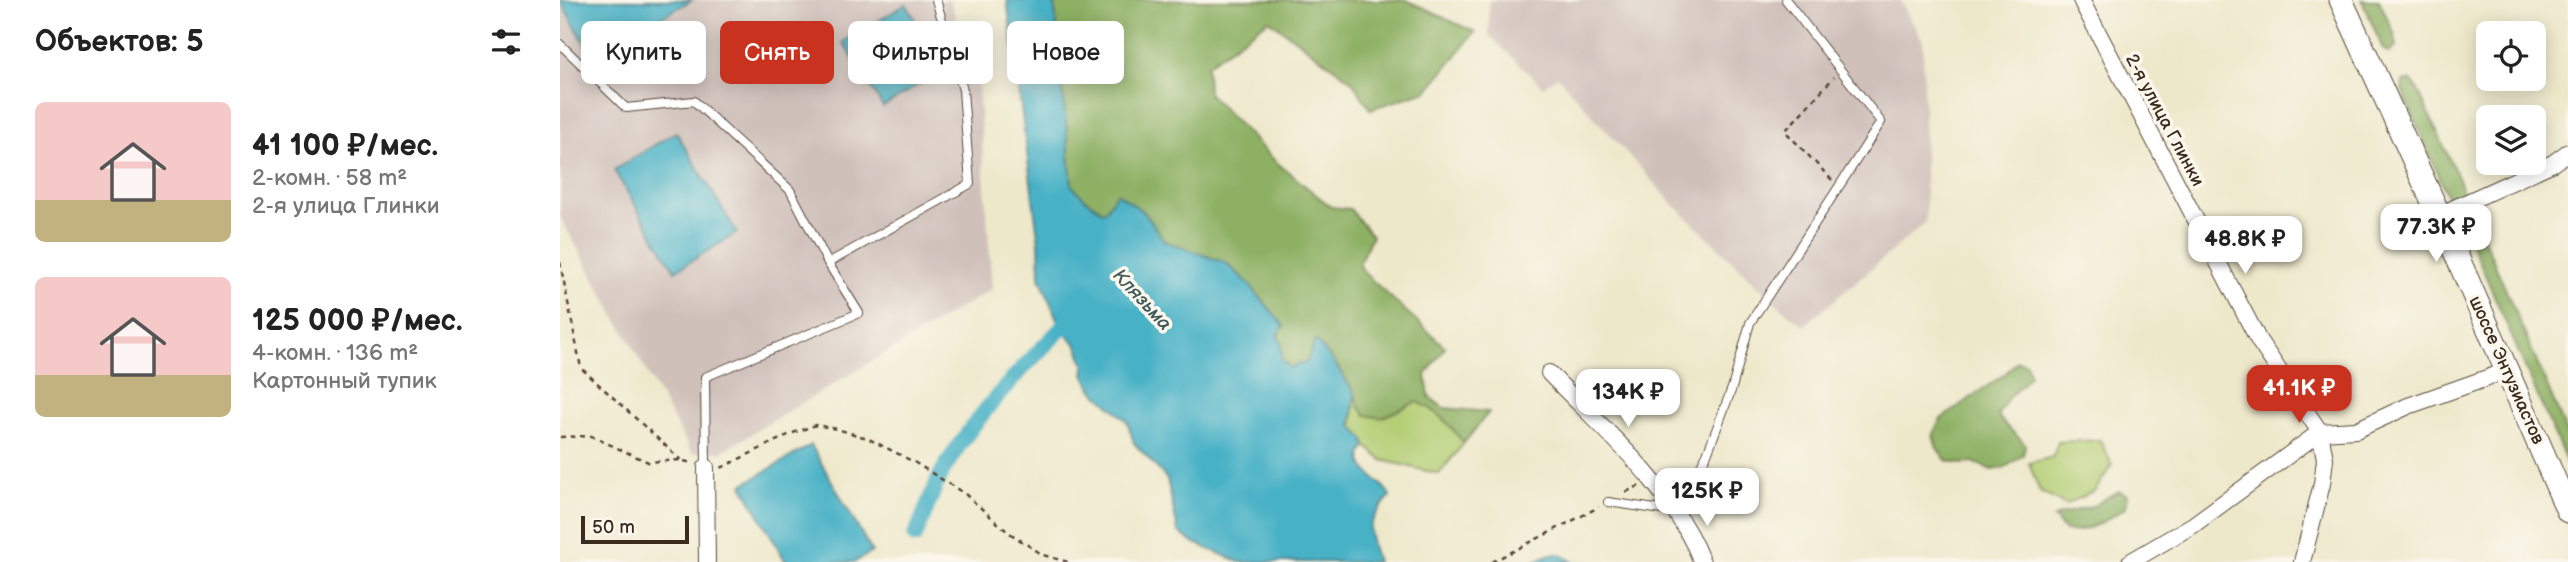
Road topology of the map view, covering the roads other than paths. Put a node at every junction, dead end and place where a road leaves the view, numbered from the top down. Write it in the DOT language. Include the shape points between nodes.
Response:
graph roads {
  1 [pos="936,0"];
  2 [pos="1786,0"];
  3 [pos="2081,0"];
  4 [pos="2341,0"];
  5 [pos="560,44"];
  6 [pos="2568,152"];
  7 [pos="2439,215"];
  8 [pos="828,263"];
  9 [pos="2507,370"];
  10 [pos="1549,373"];
  11 [pos="2320,432"];
  12 [pos="706,467"];
  13 [pos="1608,502"];
  14 [pos="2568,511"];
  15 [pos="1676,512"];
  16 [pos="707,562"];
  17 [pos="1702,562"];
  18 [pos="2130,562"];
  19 [pos="2302,562"];
  1 -- 8 [label="lane" via="963,90 970,184"];
  2 -- 15 [label="lane" via="1881,122 1750,323 1707,454"];
  3 -- 11 [label="street, 2-я улица Глинки" via="2259,341"];
  4 -- 7 [label="main road, шоссе Энтузиастов"];
  5 -- 8 [label="lane" via="626,108 694,101 790,190"];
  6 -- 7 [label="street"];
  7 -- 9 [label="main road, шоссе Энтузиастов"];
  8 -- 12 [label="lane" via="859,313 705,377"];
  9 -- 11 [label="street" via="2356,429"];
  9 -- 14 [label="main road, шоссе Энтузиастов"];
  10 -- 15 [label="street" via="1651,479"];
  11 -- 18 [label="street" via="2193,525"];
  11 -- 19 [label="street, 2-я улица Глинки" via="2325,459 2322,484"];
  12 -- 16 [label="street"];
  13 -- 15 [label="lane"];
  15 -- 17 [label="street"];
}
